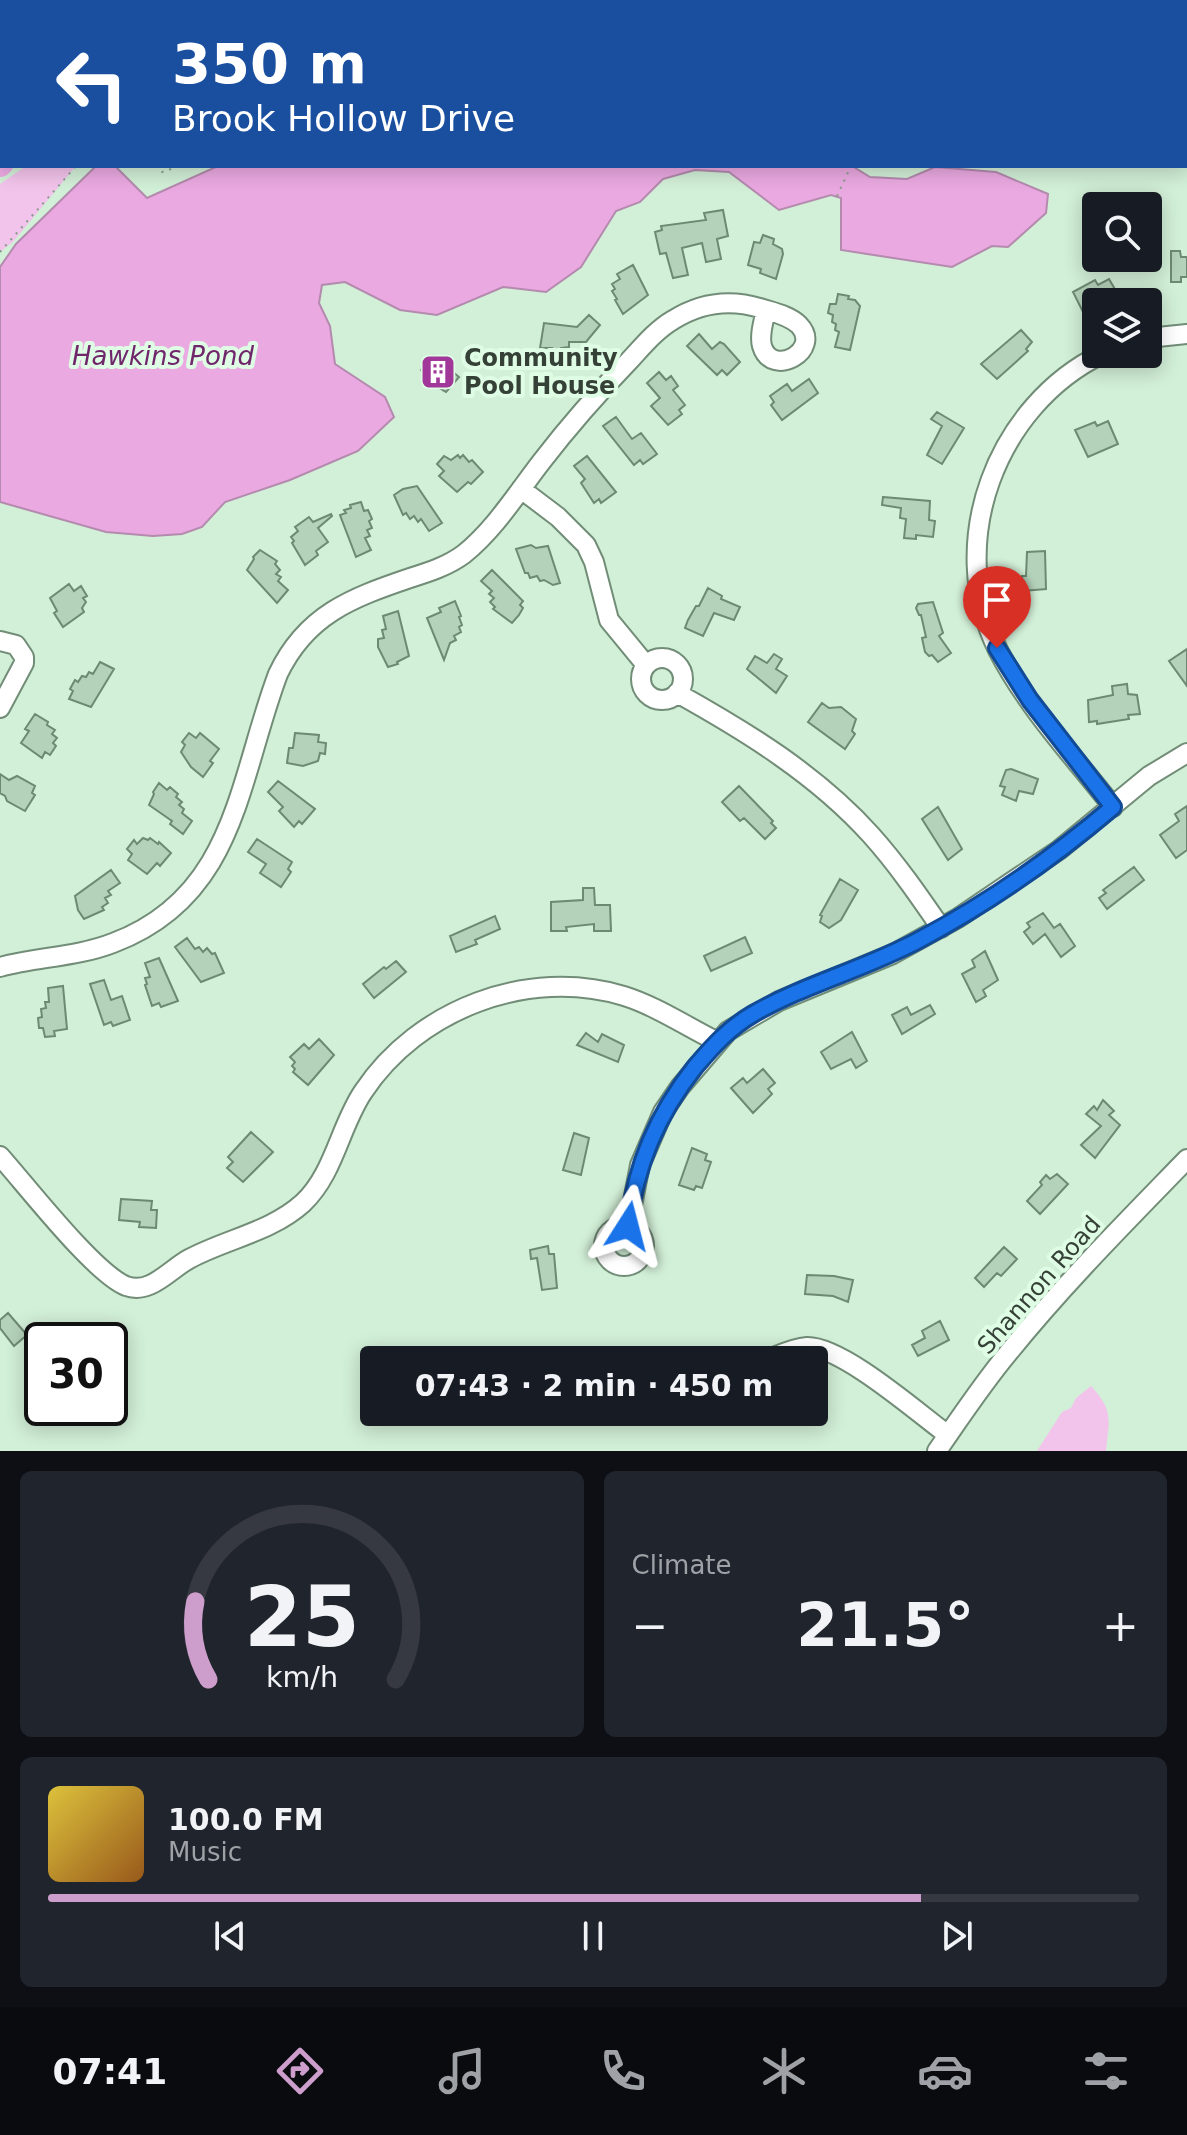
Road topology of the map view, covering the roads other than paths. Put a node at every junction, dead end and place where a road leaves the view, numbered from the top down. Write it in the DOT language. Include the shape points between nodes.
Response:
graph roads {
  1 [pos="766,310"];
  2 [pos="1187,334"];
  3 [pos="1162,337"];
  4 [pos="1082,366"];
  5 [pos="521,489"];
  6 [pos="0,641"];
  7 [pos="646,665"];
  8 [pos="677,693"];
  9 [pos="3,696"];
  10 [pos="1187,753"];
  11 [pos="1113,807"];
  12 [pos="941,928"];
  13 [pos="0,967"];
  14 [pos="716,1041"];
  15 [pos="0,1156"];
  16 [pos="1187,1159"];
  17 [pos="628,1226"];
  18 [pos="828,1352"];
  19 [pos="948,1435"];
  20 [pos="937,1451"];
  1 -- 5 [label="street" via="724,302 670,322 571,424"];
  2 -- 3 [label="street"];
  4 -- 11 [label="street" via="1039,398 1004,446 983,502 980,591 997,648"];
  5 -- 7 [label="street" via="586,545 609,620"];
  5 -- 13 [label="street" via="457,559 346,602 299,639 273,685 221,848 173,909 112,944"];
  6 -- 9 [label="street" via="16,645 24,657 23,670"];
  7 -- 8 [label="street" via="641,682 647,694 662,700"];
  7 -- 8 [label="street" via="661,658 677,665 683,681"];
  8 -- 12 [label="street" via="774,752 843,806 884,849"];
  10 -- 11 [label="street"];
  11 -- 12 [label="street" via="1059,850"];
  12 -- 14 [label="street" via="766,1008"];
  14 -- 15 [label="street" via="647,1005 602,991 529,989 456,1011 417,1034 377,1072 348,1118 321,1180 303,1202 268,1226 189,1259 147,1287 130,1288 115,1281"];
  14 -- 17 [label="street" via="651,1136"];
  16 -- 19 [label="street, Shannon Road" via="1036,1319"];
  18 -- 19 [label="street"];
  19 -- 20 [label="street, Shannon Road"];
}
